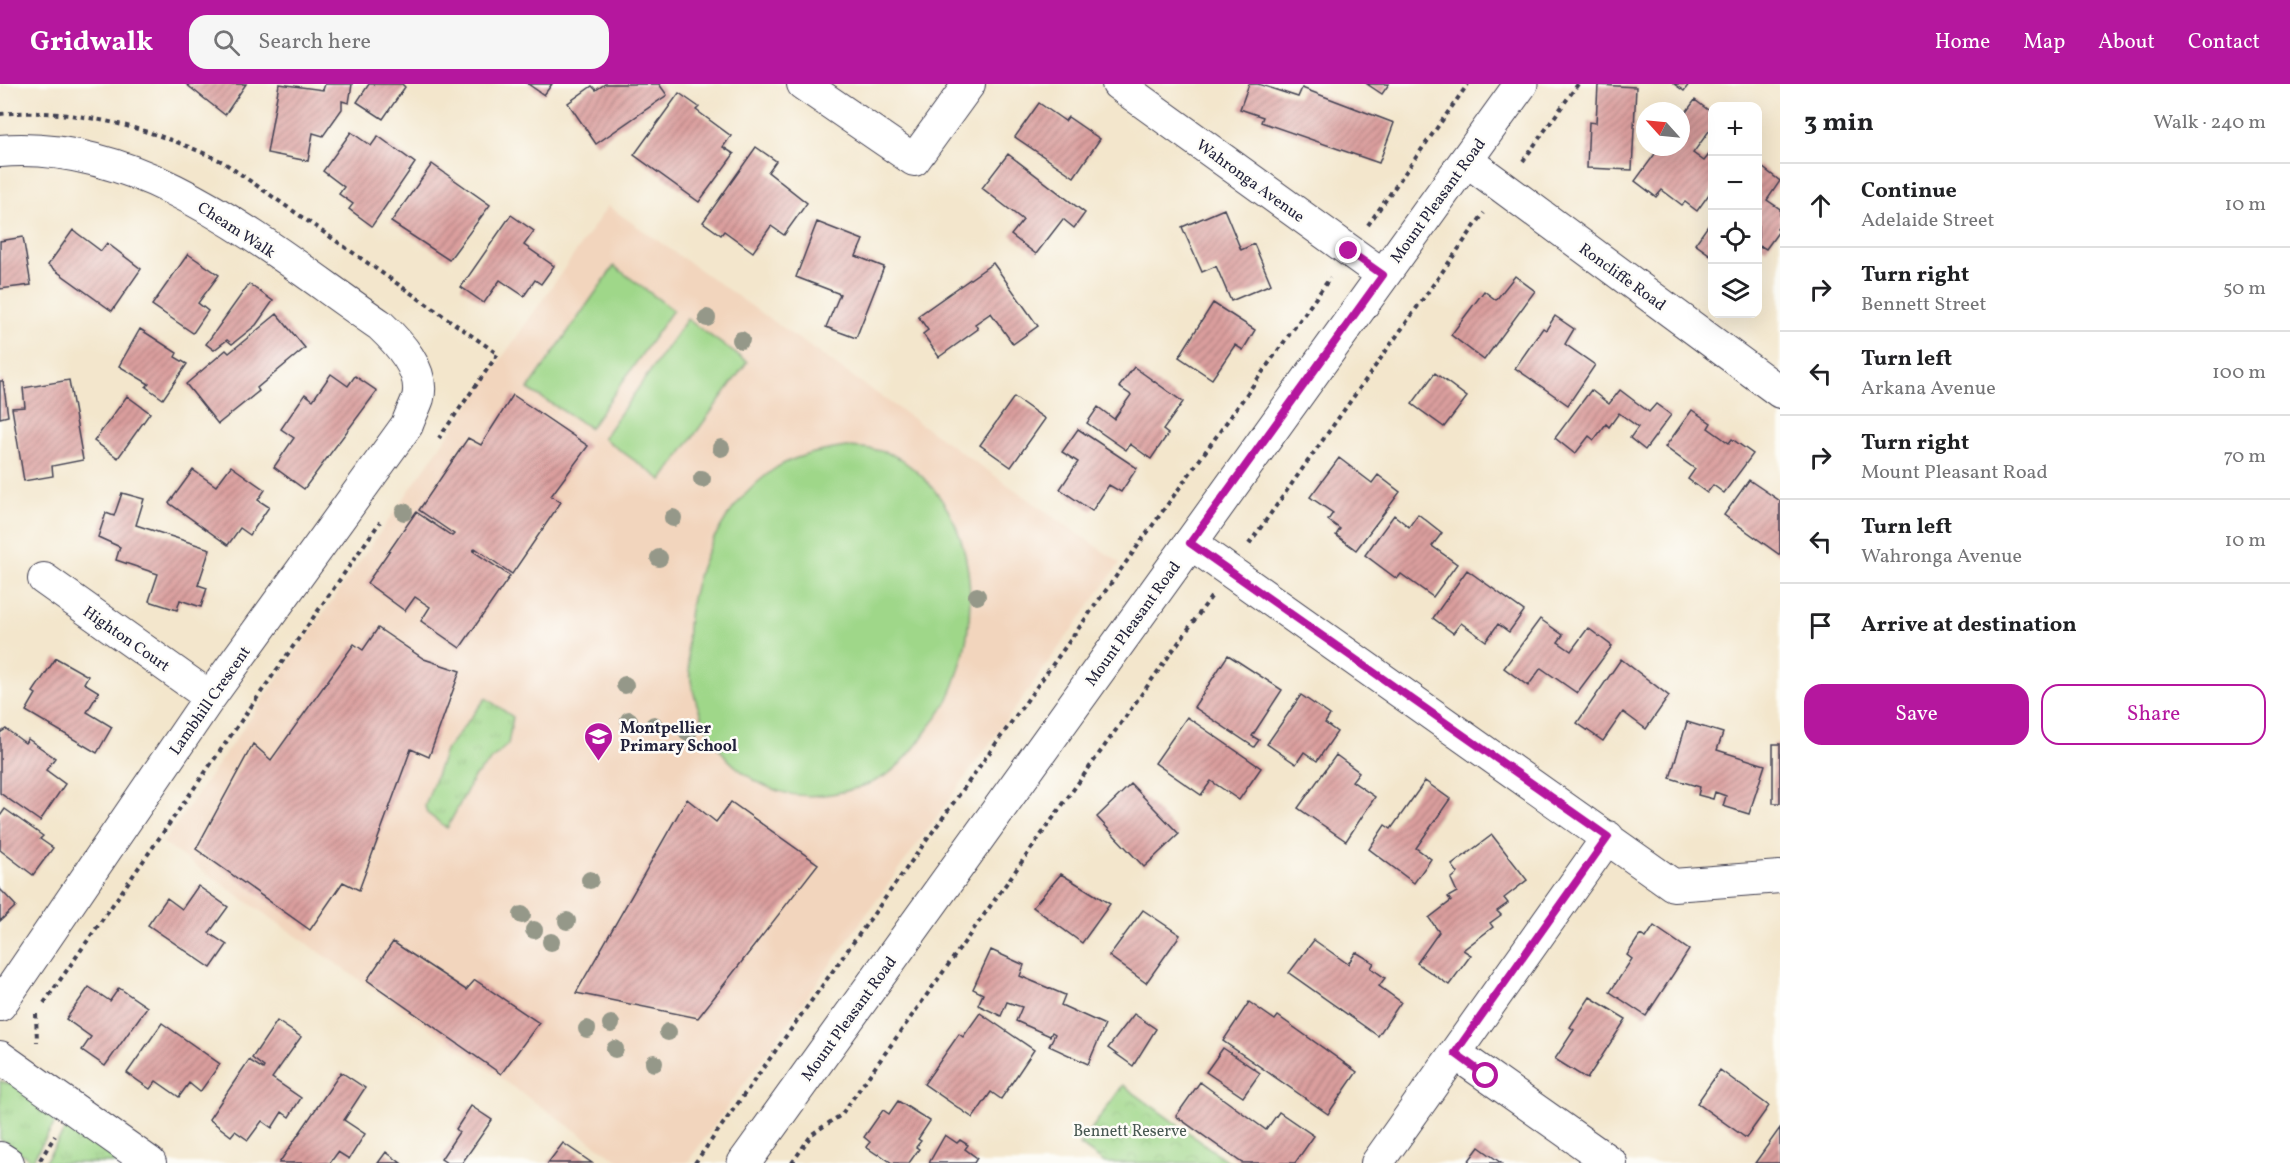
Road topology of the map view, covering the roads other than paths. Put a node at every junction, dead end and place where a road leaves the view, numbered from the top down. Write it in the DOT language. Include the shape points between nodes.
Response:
graph roads {
  1 [pos="803,84"];
  2 [pos="969,84"];
  3 [pos="1118,84"];
  4 [pos="1521,84"];
  5 [pos="0,151"];
  6 [pos="1466,160"];
  7 [pos="1383,275"];
  8 [pos="1780,392"];
  9 [pos="419,396"];
  10 [pos="1190,543"];
  11 [pos="44,579"];
  12 [pos="210,697"];
  13 [pos="1608,837"];
  14 [pos="1780,877"];
  15 [pos="0,1005"];
  16 [pos="1455,1053"];
  17 [pos="0,1057"];
  18 [pos="0,1158"];
  19 [pos="8,1163"];
  20 [pos="150,1163"];
  21 [pos="744,1163"];
  22 [pos="1377,1163"];
  23 [pos="1611,1163"];
  1 -- 2 [label="street" via="914,160"];
  3 -- 7 [label="street, Wahronga Avenue"];
  4 -- 6 [label="street, Mount Pleasant Road"];
  5 -- 9 [label="street, Cheam Walk" via="27,148 69,153 148,177 184,194 380,325 401,344 414,367"];
  6 -- 7 [label="street, Mount Pleasant Road"];
  6 -- 8 [label="street, Roncliffe Road"];
  7 -- 10 [label="street, Mount Pleasant Road"];
  9 -- 12 [label="street, Lambhill Crescent" via="407,425"];
  10 -- 13 [label="street"];
  10 -- 21 [label="street, Mount Pleasant Road"];
  11 -- 12 [label="street, Highton Court"];
  12 -- 15 [label="street, Lambhill Crescent"];
  13 -- 14 [label="street" via="1673,885"];
  13 -- 16 [label="street"];
  16 -- 22 [label="street"];
  16 -- 23 [label="street"];
  17 -- 20 [label="street"];
  18 -- 19 [label="street"];
}
